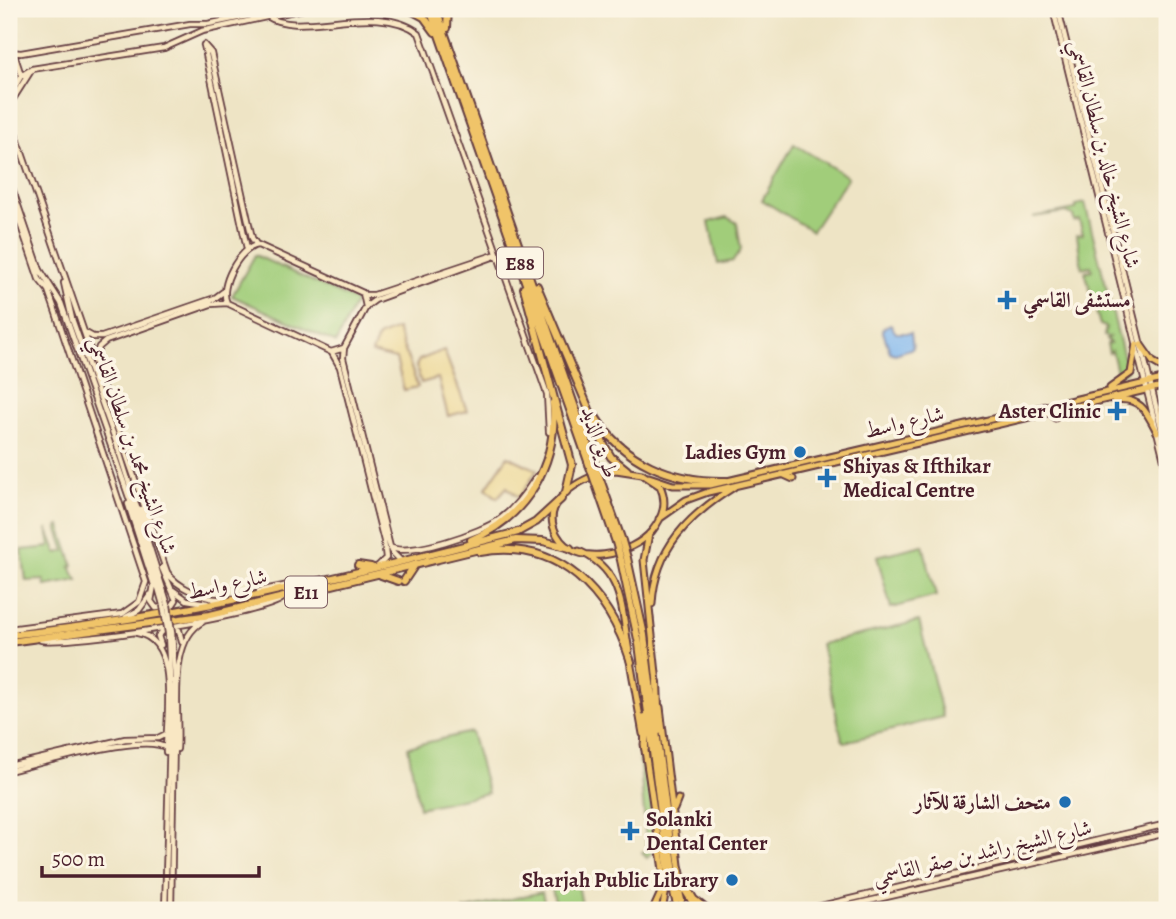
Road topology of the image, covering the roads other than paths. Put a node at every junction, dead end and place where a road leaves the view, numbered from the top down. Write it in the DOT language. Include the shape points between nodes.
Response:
graph roads {
  1 [pos="276,9"];
  2 [pos="303,9"];
  3 [pos="409,9"];
  4 [pos="430,9"];
  5 [pos="436,9"];
  6 [pos="448,9"];
  7 [pos="1056,9"];
  8 [pos="396,14"];
  9 [pos="318,15"];
  10 [pos="267,16"];
  11 [pos="205,24"];
  12 [pos="202,31"];
  13 [pos="452,51"];
  14 [pos="11,53"];
  15 [pos="449,62"];
  16 [pos="32,69"];
  17 [pos="21,76"];
  18 [pos="9,96"];
  19 [pos="9,125"];
  20 [pos="9,178"];
  21 [pos="1097,184"];
  22 [pos="9,191"];
  23 [pos="1104,195"];
  24 [pos="39,206"];
  25 [pos="247,230"];
  26 [pos="258,245"];
  27 [pos="495,246"];
  28 [pos="247,249"];
  29 [pos="498,254"];
  30 [pos="517,256"];
  31 [pos="484,259"];
  32 [pos="501,262"];
  33 [pos="525,263"];
  34 [pos="223,291"];
  35 [pos="365,295"];
  36 [pos="382,295"];
  37 [pos="210,301"];
  38 [pos="227,303"];
  39 [pos="366,307"];
  40 [pos="67,321"];
  41 [pos="61,329"];
  42 [pos="71,330"];
  43 [pos="83,331"];
  44 [pos="96,337"];
  45 [pos="1139,344"];
  46 [pos="99,347"];
  47 [pos="344,348"];
  48 [pos="331,352"];
  49 [pos="93,362"];
  50 [pos="340,367"];
  51 [pos="1167,370"];
  52 [pos="348,376"];
  53 [pos="1167,378"];
  54 [pos="1149,385"];
  55 [pos="1167,385"];
  56 [pos="552,387"];
  57 [pos="102,389"];
  58 [pos="582,394"];
  59 [pos="1101,396"];
  60 [pos="1167,396"];
  61 [pos="103,404"];
  62 [pos="1065,408"];
  63 [pos="1055,418"];
  64 [pos="1159,430"];
  65 [pos="920,443"];
  66 [pos="110,444"];
  67 [pos="932,446"];
  68 [pos="845,447"];
  69 [pos="855,451"];
  70 [pos="1167,451"];
  71 [pos="877,453"];
  72 [pos="867,462"];
  73 [pos="592,463"];
  74 [pos="108,465"];
  75 [pos="757,467"];
  76 [pos="626,470"];
  77 [pos="1167,472"];
  78 [pos="782,474"];
  79 [pos="747,476"];
  80 [pos="649,477"];
  81 [pos="793,479"];
  82 [pos="726,481"];
  83 [pos="738,484"];
  84 [pos="128,488"];
  85 [pos="566,492"];
  86 [pos="561,499"];
  87 [pos="659,519"];
  88 [pos="151,533"];
  89 [pos="649,534"];
  90 [pos="384,541"];
  91 [pos="440,542"];
  92 [pos="462,545"];
  93 [pos="390,546"];
  94 [pos="570,548"];
  95 [pos="442,550"];
  96 [pos="579,551"];
  97 [pos="458,553"];
  98 [pos="449,555"];
  99 [pos="624,559"];
  100 [pos="141,561"];
  101 [pos="401,561"];
  102 [pos="417,564"];
  103 [pos="148,565"];
  104 [pos="358,565"];
  105 [pos="452,565"];
  106 [pos="376,571"];
  107 [pos="164,575"];
  108 [pos="152,580"];
  109 [pos="319,582"];
  110 [pos="283,598"];
  111 [pos="220,600"];
  112 [pos="207,603"];
  113 [pos="126,617"];
  114 [pos="210,618"];
  115 [pos="105,619"];
  116 [pos="651,621"];
  117 [pos="9,629"];
  118 [pos="66,629"];
  119 [pos="125,633"];
  120 [pos="9,635"];
  121 [pos="39,639"];
  122 [pos="9,642"];
  123 [pos="166,658"];
  124 [pos="631,662"];
  125 [pos="179,670"];
  126 [pos="643,677"];
  127 [pos="657,681"];
  128 [pos="166,734"];
  129 [pos="636,738"];
  130 [pos="159,741"];
  131 [pos="645,744"];
  132 [pos="665,746"];
  133 [pos="166,749"];
  134 [pos="673,749"];
  135 [pos="9,768"];
  136 [pos="171,774"];
  137 [pos="661,774"];
  138 [pos="678,799"];
  139 [pos="673,815"];
  140 [pos="1167,824"];
  141 [pos="1167,832"];
  142 [pos="1055,852"];
  143 [pos="1048,859"];
  144 [pos="679,866"];
  145 [pos="663,878"];
  146 [pos="821,906"];
  147 [pos="165,910"];
  148 [pos="171,910"];
  149 [pos="653,910"];
  150 [pos="662,910"];
  151 [pos="697,910"];
  152 [pos="708,910"];
  153 [pos="804,910"];
  154 [pos="816,910"];
  155 [pos="829,910"];
  1 -- 11 [label="street"];
  2 -- 10 [label="street"];
  3 -- 15 [label="highway" via="429,22"];
  4 -- 15 [label="highway, طريق الذيد / E88"];
  5 -- 13 [label="highway, طريق الذيد / E88"];
  6 -- 13 [label="highway" via="446,25"];
  7 -- 21 [label="street, شارع الشيخ خالد بن سلطان القاسمي"];
  7 -- 23 [label="street, شارع الشيخ خالد بن سلطان القاسمي"];
  8 -- 27 [label="street" via="415,28 426,46"];
  9 -- 10 [label="street" via="278,22"];
  10 -- 12 [label="street"];
  11 -- 12 [label="street"];
  11 -- 14 [label="street"];
  12 -- 16 [label="street" via="160,49"];
  13 -- 33 [label="highway, طريق الذيد / E88"];
  14 -- 17 [label="street" via="20,64"];
  15 -- 30 [label="highway, طريق الذيد / E88"];
  16 -- 17 [label="street"];
  16 -- 24 [label="street" via="12,99 9,113"];
  17 -- 18 [label="street"];
  19 -- 24 [label="street, شارع الشيخ محمد بن سلطان القاسمي"];
  20 -- 40 [label="street, شارع الشيخ محمد بن سلطان القاسمي" via="40,270"];
  21 -- 23 [label="street"];
  21 -- 45 [label="street, شارع الشيخ خالد بن سلطان القاسمي"];
  22 -- 41 [label="street"];
  23 -- 45 [label="street, شارع الشيخ خالد بن سلطان القاسمي"];
  24 -- 43 [label="street"];
  24 -- 61 [label="street, شارع الشيخ محمد بن سلطان القاسمي"];
  25 -- 25 [label="street" via="211,53 205,44"];
  25 -- 26 [label="street"];
  25 -- 28 [label="street"];
  26 -- 28 [label="street"];
  26 -- 35 [label="street"];
  27 -- 29 [label="street"];
  27 -- 31 [label="street"];
  28 -- 34 [label="street"];
  29 -- 31 [label="street"];
  29 -- 32 [label="street"];
  30 -- 56 [label="highway"];
  30 -- 73 [label="highway, طريق الذيد / E88"];
  31 -- 32 [label="street"];
  31 -- 36 [label="street"];
  32 -- 91 [label="street" via="548,398 548,445 535,479 508,513 482,530"];
  33 -- 58 [label="highway"];
  33 -- 73 [label="highway, طريق الذيد / E88"];
  34 -- 37 [label="street"];
  34 -- 38 [label="street"];
  35 -- 36 [label="street"];
  35 -- 39 [label="street"];
  36 -- 39 [label="street"];
  37 -- 38 [label="street"];
  37 -- 44 [label="street"];
  37 -- 46 [label="street"];
  38 -- 48 [label="street"];
  39 -- 47 [label="street"];
  40 -- 41 [label="street"];
  40 -- 42 [label="street, شارع الشيخ محمد بن سلطان القاسمي"];
  41 -- 42 [label="street"];
  41 -- 74 [label="street"];
  42 -- 66 [label="street, شارع الشيخ محمد بن سلطان القاسمي"];
  43 -- 44 [label="street"];
  43 -- 49 [label="street"];
  44 -- 46 [label="street" via="92,344"];
  45 -- 51 [label="main road" via="1153,362"];
  45 -- 54 [label="street, شارع الشيخ خالد بن سلطان القاسمي"];
  45 -- 59 [label="main road" via="1131,373"];
  46 -- 49 [label="street"];
  47 -- 48 [label="street"];
  47 -- 52 [label="street"];
  48 -- 50 [label="street"];
  49 -- 57 [label="street"];
  50 -- 52 [label="street"];
  50 -- 90 [label="street"];
  52 -- 93 [label="street"];
  53 -- 54 [label="main road, شارع واسط"];
  54 -- 55 [label="main road, شارع واسط"];
  54 -- 59 [label="main road, شارع واسط"];
  54 -- 64 [label="street, شارع الشيخ خالد بن سلطان القاسمي"];
  56 -- 85 [label="highway" via="572,465"];
  56 -- 92 [label="highway" via="552,439 535,486 501,523"];
  57 -- 61 [label="street"];
  57 -- 88 [label="street"];
  58 -- 76 [label="highway" via="607,452"];
  58 -- 82 [label="highway" via="609,436 638,460 684,478"];
  59 -- 62 [label="main road, شارع واسط"];
  59 -- 64 [label="main road" via="1147,411"];
  59 -- 69 [label="main road, شارع واسط"];
  60 -- 64 [label="main road"];
  61 -- 84 [label="street, شارع الشيخ محمد بن سلطان القاسمي"];
  62 -- 63 [label="main road"];
  62 -- 65 [label="main road, شارع واسط"];
  64 -- 70 [label="street"];
  64 -- 77 [label="street"];
  65 -- 67 [label="main road"];
  65 -- 71 [label="main road, شارع واسط"];
  66 -- 74 [label="street"];
  66 -- 84 [label="street, شارع الشيخ محمد بن سلطان القاسمي"];
  68 -- 69 [label="main road"];
  69 -- 79 [label="main road, شارع واسط"];
  71 -- 72 [label="main road"];
  71 -- 78 [label="main road, شارع واسط"];
  73 -- 99 [label="highway, طريق الذيد / E88, bridge"];
  74 -- 100 [label="street"];
  75 -- 79 [label="main road"];
  76 -- 80 [label="main road"];
  76 -- 85 [label="main road" via="587,477"];
  78 -- 81 [label="main road"];
  78 -- 83 [label="main road, شارع واسط"];
  79 -- 82 [label="main road, شارع واسط"];
  80 -- 82 [label="main road, شارع واسط" via="688,486"];
  80 -- 87 [label="main road" via="660,486 664,499"];
  83 -- 87 [label="main road, شارع واسط" via="693,497"];
  83 -- 116 [label="main road" via="697,511 673,539 656,578"];
  84 -- 88 [label="street"];
  84 -- 103 [label="street"];
  84 -- 136 [label="street, شارع الشيخ محمد بن سلطان القاسمي, bridge" via="166,605"];
  85 -- 86 [label="main road"];
  86 -- 92 [label="highway, شارع واسط / E11" via="527,528"];
  86 -- 94 [label="main road" via="554,527"];
  87 -- 89 [label="main road"];
  88 -- 107 [label="street"];
  88 -- 111 [label="street" via="171,579"];
  89 -- 96 [label="main road" via="615,553"];
  89 -- 116 [label="main road" via="644,560"];
  90 -- 93 [label="street"];
  90 -- 106 [label="street" via="386,558"];
  91 -- 93 [label="street" via="403,551"];
  91 -- 95 [label="highway"];
  92 -- 95 [label="highway, شارع واسط / E11"];
  93 -- 101 [label="street"];
  94 -- 96 [label="main road"];
  94 -- 97 [label="highway, شارع واسط / E11" via="526,539"];
  95 -- 101 [label="highway, شارع واسط / E11"];
  96 -- 124 [label="main road" via="600,562 612,576"];
  97 -- 98 [label="highway, شارع واسط / E11"];
  97 -- 124 [label="highway" via="524,552 562,566 589,585 607,606"];
  98 -- 102 [label="highway, شارع واسط / E11"];
  98 -- 105 [label="highway"];
  99 -- 126 [label="highway, طريق الذيد / E88"];
  99 -- 137 [label="highway, طريق الذيد / E88" via="644,635"];
  100 -- 103 [label="street"];
  100 -- 115 [label="street" via="146,582 141,598 126,612"];
  101 -- 106 [label="highway, شارع واسط / E11"];
  102 -- 106 [label="highway, شارع واسط / E11"];
  102 -- 106 [label="highway" via="401,581"];
  103 -- 108 [label="street"];
  104 -- 106 [label="highway"];
  106 -- 109 [label="highway, شارع واسط / E11"];
  106 -- 110 [label="highway, شارع واسط / E11"];
  107 -- 108 [label="street" via="176,597 172,606 152,605"];
  107 -- 112 [label="street" via="180,596"];
  108 -- 113 [label="street" via="144,606"];
  109 -- 111 [label="street"];
  109 -- 118 [label="highway, شارع واسط / E11" via="195,609"];
  110 -- 114 [label="street"];
  110 -- 121 [label="highway, شارع واسط / E11" via="160,623"];
  111 -- 112 [label="street"];
  112 -- 113 [label="street"];
  113 -- 115 [label="street"];
  114 -- 119 [label="street"];
  114 -- 125 [label="street" via="187,635"];
  115 -- 117 [label="street"];
  115 -- 118 [label="street"];
  116 -- 127 [label="main road"];
  118 -- 120 [label="highway, شارع واسط / E11"];
  119 -- 121 [label="street"];
  119 -- 123 [label="street" via="151,638"];
  121 -- 122 [label="highway, شارع واسط / E11"];
  123 -- 125 [label="street" via="158,634 178,629 183,636"];
  123 -- 128 [label="street"];
  124 -- 131 [label="main road"];
  125 -- 136 [label="street" via="178,733"];
  126 -- 131 [label="highway"];
  126 -- 137 [label="highway, طريق الذيد / E88" via="668,867 678,900"];
  127 -- 132 [label="main road"];
  127 -- 137 [label="highway"];
  128 -- 130 [label="street"];
  128 -- 133 [label="street"];
  129 -- 131 [label="main road"];
  130 -- 133 [label="street"];
  130 -- 135 [label="street"];
  131 -- 145 [label="main road"];
  132 -- 134 [label="main road"];
  132 -- 139 [label="main road"];
  133 -- 136 [label="street"];
  136 -- 147 [label="street, شارع الشيخ محمد بن سلطان القاسمي"];
  136 -- 148 [label="street, شارع الشيخ محمد بن سلطان القاسمي"];
  138 -- 139 [label="main road"];
  139 -- 144 [label="main road"];
  140 -- 142 [label="street, شارع الشيخ راشد بن صقر القاسمي"];
  141 -- 143 [label="street, شارع الشيخ راشد بن صقر القاسمي"];
  142 -- 143 [label="street"];
  142 -- 146 [label="street, شارع الشيخ راشد بن صقر القاسمي"];
  143 -- 155 [label="street, شارع الشيخ راشد بن صقر القاسمي"];
  144 -- 151 [label="main road" via="685,891"];
  144 -- 152 [label="main road" via="691,895"];
  145 -- 149 [label="main road" via="662,896"];
  145 -- 150 [label="main road"];
  146 -- 153 [label="street, شارع الشيخ راشد بن صقر القاسمي"];
  146 -- 154 [label="street"];
  150 -- 151 [label="main road" via="684,906"];
}
